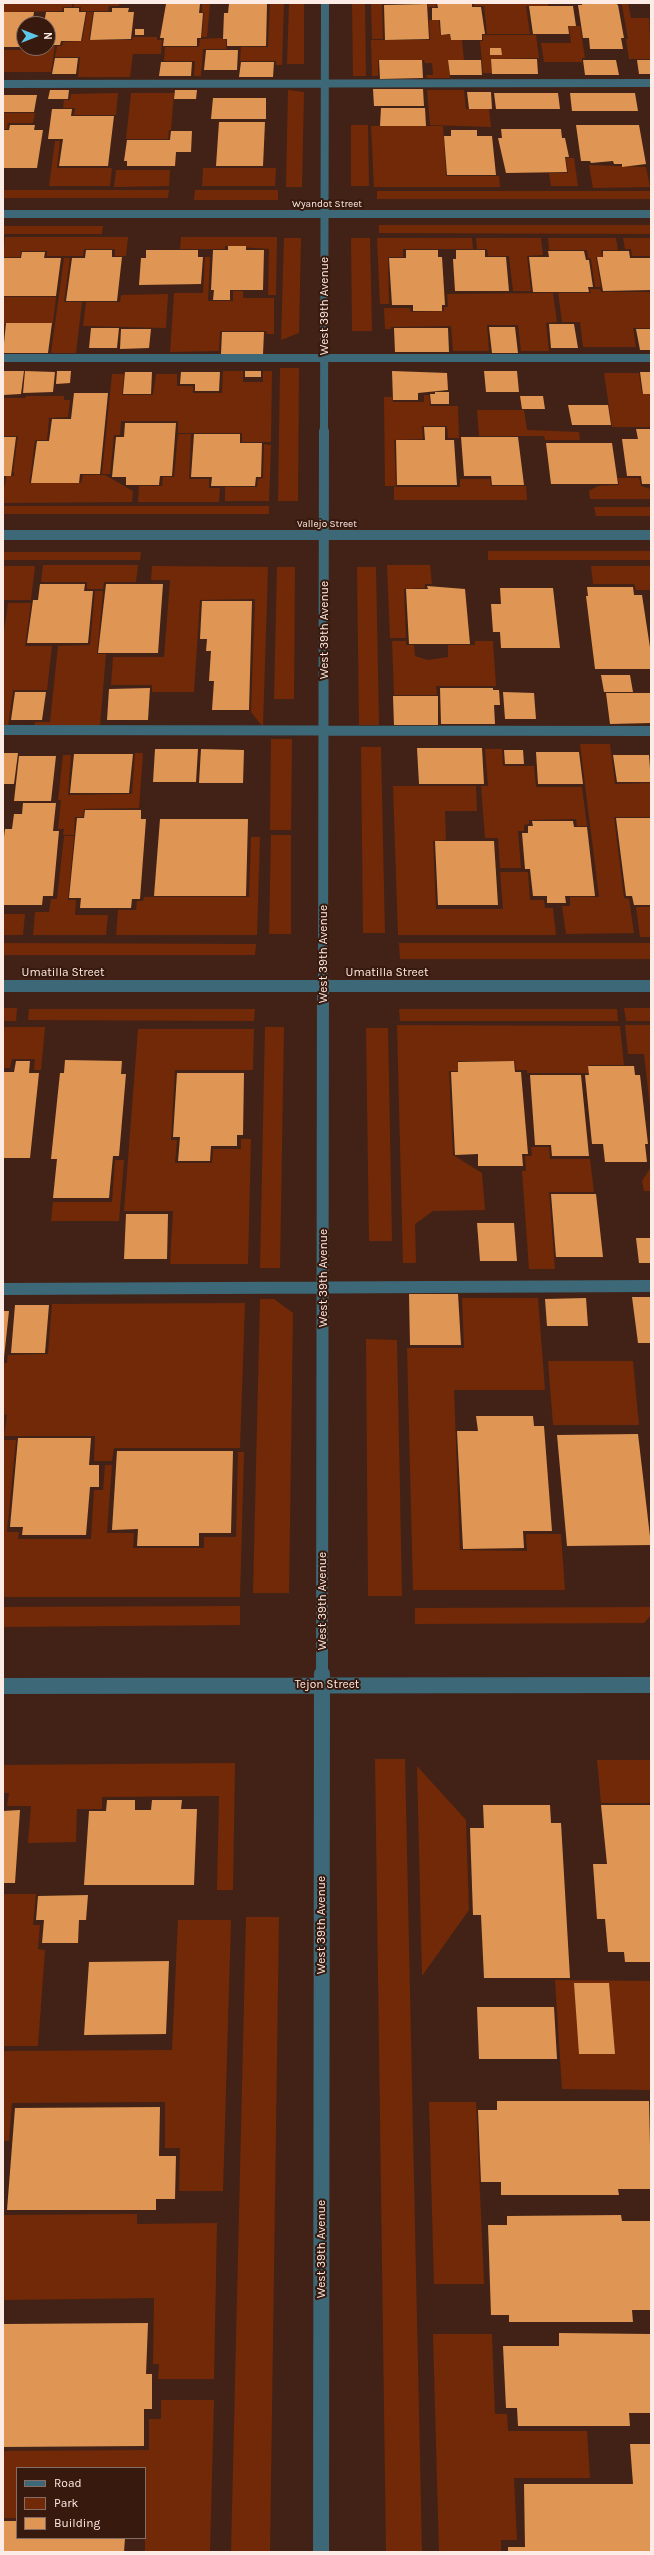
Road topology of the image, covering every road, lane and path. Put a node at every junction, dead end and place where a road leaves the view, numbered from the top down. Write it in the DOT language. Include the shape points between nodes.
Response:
graph roads {
  1 [pos="325,3"];
  2 [pos="651,83"];
  3 [pos="3,84"];
  4 [pos="325,84"];
  5 [pos="3,214"];
  6 [pos="325,214"];
  7 [pos="651,214"];
  8 [pos="3,358"];
  9 [pos="325,358"];
  10 [pos="651,358"];
  11 [pos="3,535"];
  12 [pos="325,535"];
  13 [pos="651,535"];
  14 [pos="3,730"];
  15 [pos="325,731"];
  16 [pos="651,731"];
  17 [pos="3,986"];
  18 [pos="324,986"];
  19 [pos="651,986"];
  20 [pos="651,1286"];
  21 [pos="324,1288"];
  22 [pos="3,1289"];
  23 [pos="323,1685"];
  24 [pos="651,1685"];
  25 [pos="3,1686"];
  26 [pos="322,2552"];
  1 -- 4 [label="street, West 39th Avenue"];
  2 -- 4 [label="street"];
  3 -- 4 [label="street"];
  4 -- 6 [label="street, West 39th Avenue"];
  5 -- 6 [label="street, Wyandot Street"];
  6 -- 7 [label="street, Wyandot Street"];
  6 -- 9 [label="street, West 39th Avenue"];
  8 -- 9 [label="street"];
  9 -- 10 [label="street"];
  9 -- 12 [label="street, West 39th Avenue"];
  11 -- 12 [label="street, Vallejo Street"];
  12 -- 13 [label="street, Vallejo Street"];
  12 -- 15 [label="street, West 39th Avenue"];
  14 -- 15 [label="street"];
  15 -- 16 [label="street"];
  15 -- 18 [label="street, West 39th Avenue"];
  17 -- 18 [label="street, Umatilla Street"];
  18 -- 19 [label="street, Umatilla Street"];
  18 -- 21 [label="street, West 39th Avenue"];
  20 -- 21 [label="street"];
  21 -- 22 [label="street"];
  21 -- 23 [label="street, West 39th Avenue"];
  23 -- 24 [label="street, Tejon Street"];
  23 -- 25 [label="street, Tejon Street"];
  23 -- 26 [label="street, West 39th Avenue"];
}
